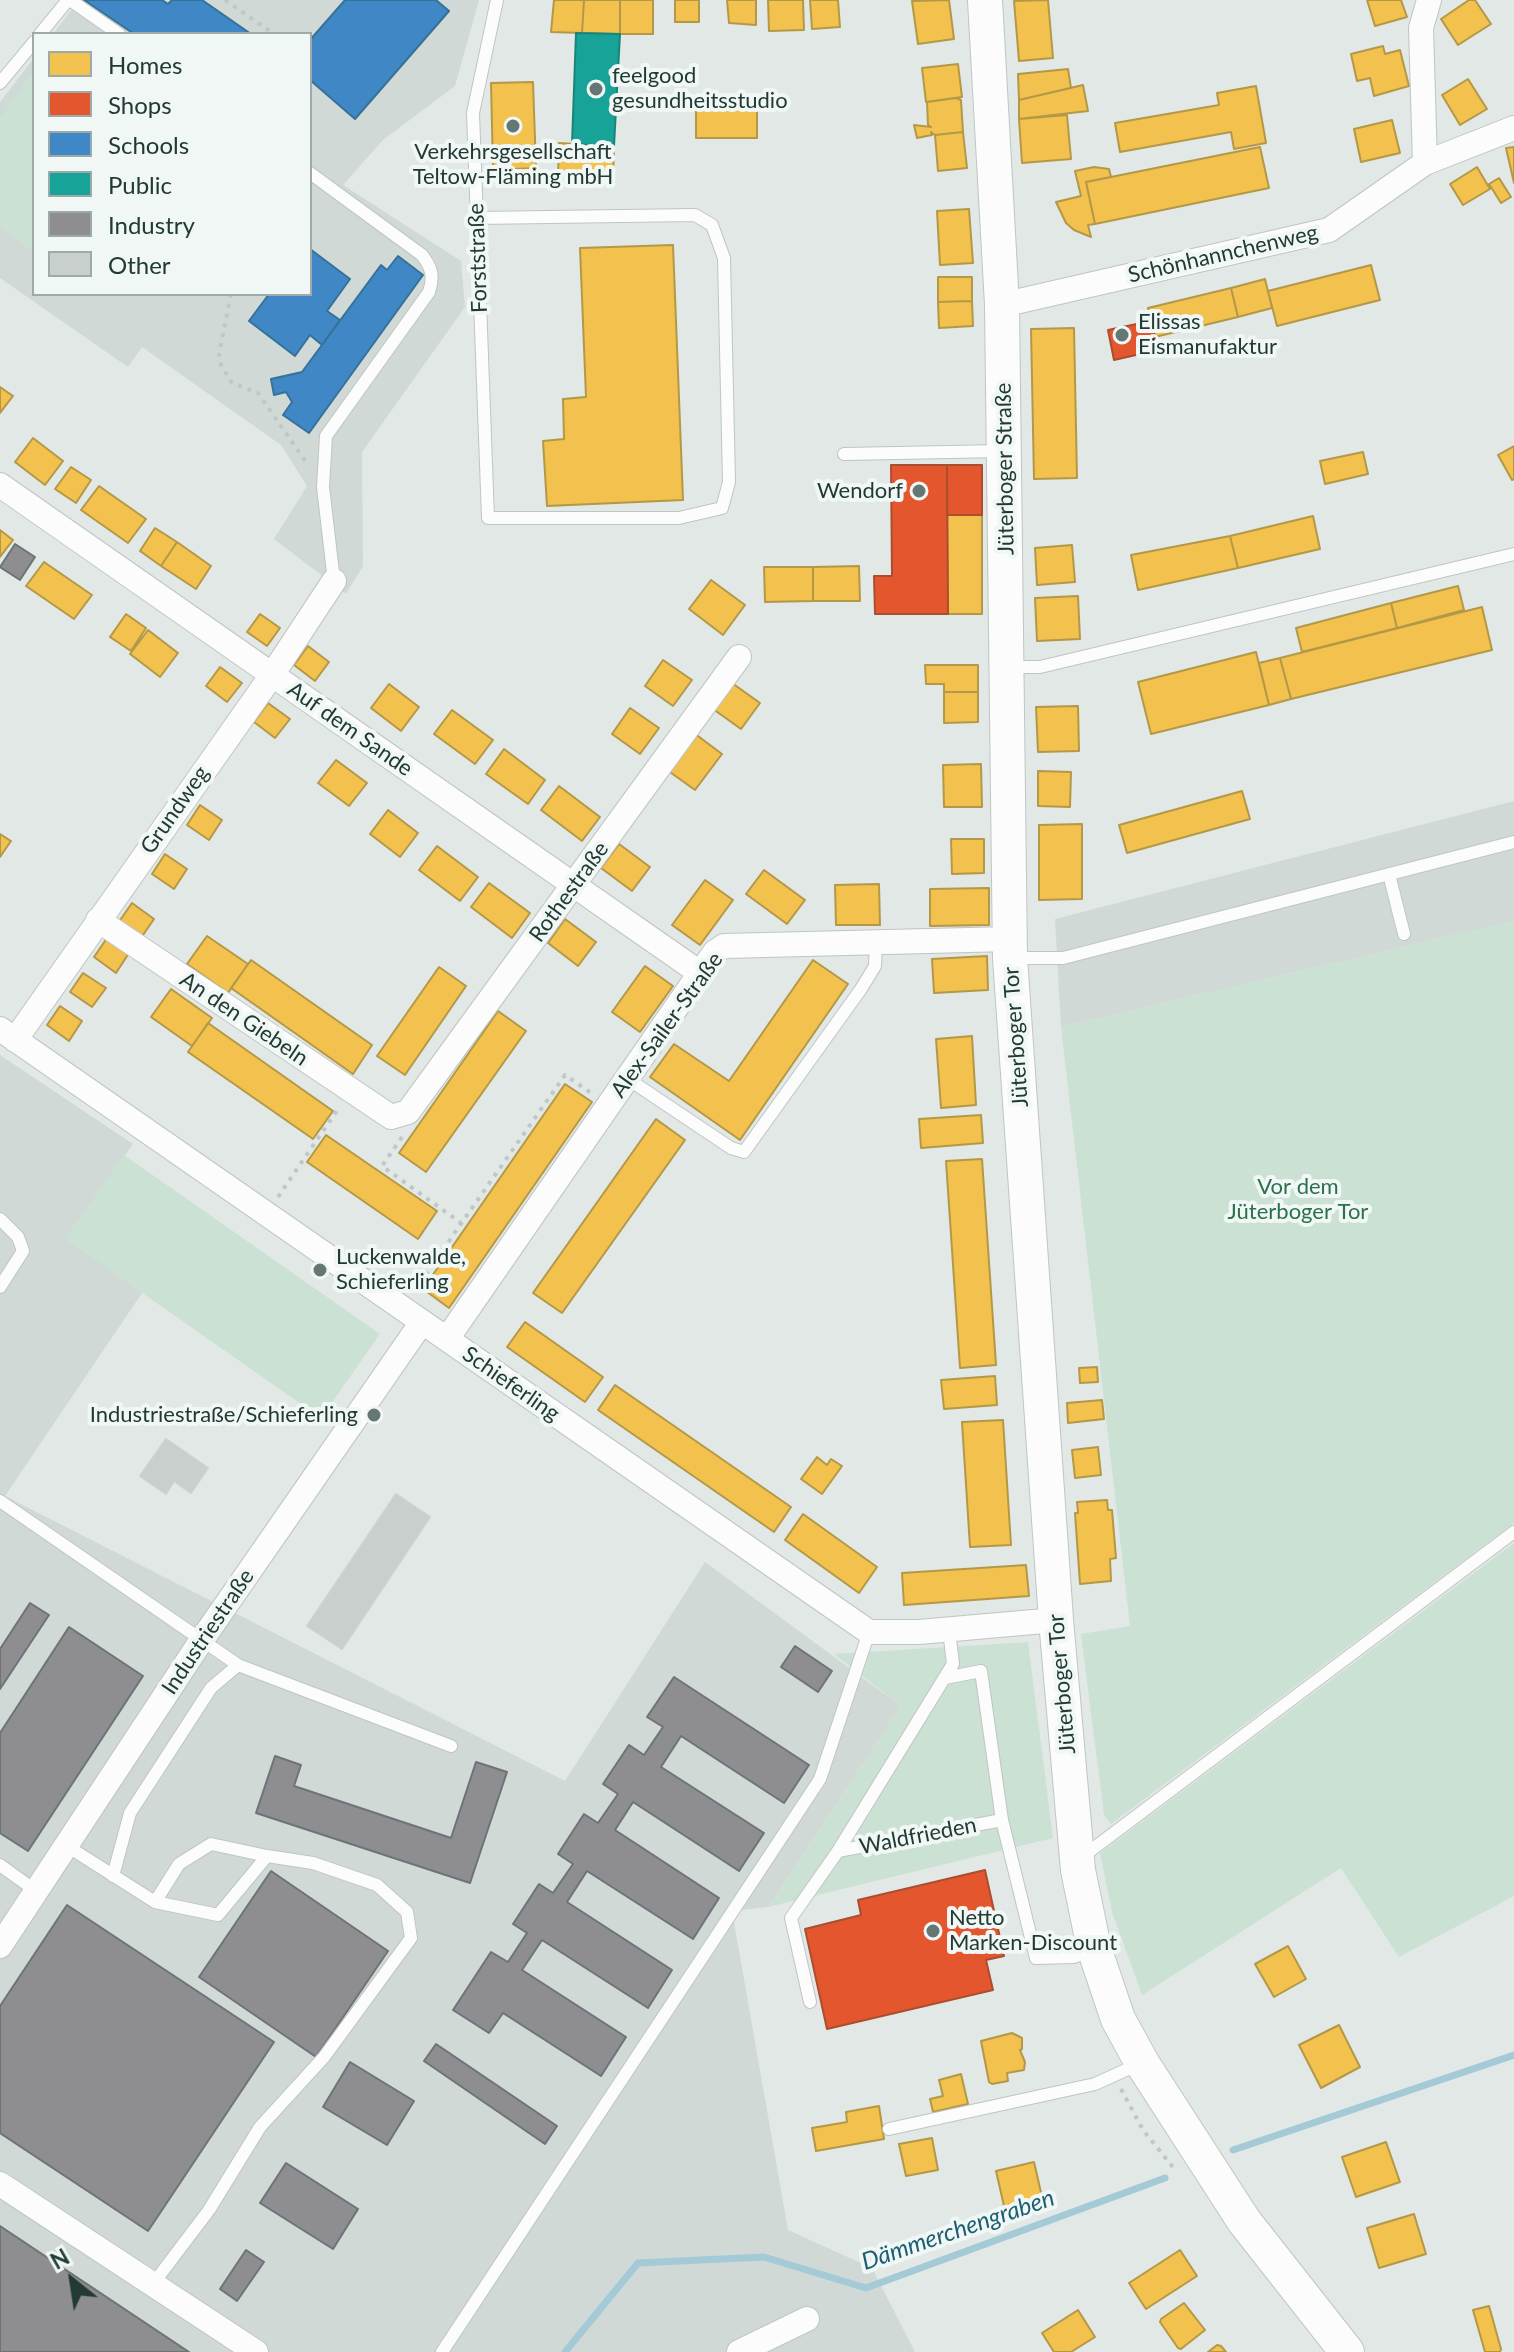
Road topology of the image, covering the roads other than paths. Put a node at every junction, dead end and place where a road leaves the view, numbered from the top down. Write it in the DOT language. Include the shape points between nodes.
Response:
graph roads {
  1 [pos="69,0"];
  2 [pos="497,0"];
  3 [pos="985,0"];
  4 [pos="1429,0"];
  5 [pos="42,32"];
  6 [pos="116,32"];
  7 [pos="32,44"];
  8 [pos="0,83"];
  9 [pos="1514,128"];
  10 [pos="1425,163"];
  11 [pos="312,174"];
  12 [pos="477,218"];
  13 [pos="1002,305"];
  14 [pos="1005,450"];
  15 [pos="844,454"];
  16 [pos="0,485"];
  17 [pos="1514,554"];
  18 [pos="334,581"];
  19 [pos="739,657"];
  20 [pos="1008,667"];
  21 [pos="272,675"];
  22 [pos="1514,842"];
  23 [pos="1389,874"];
  24 [pos="574,885"];
  25 [pos="98,920"];
  26 [pos="1404,934"];
  27 [pos="876,941"];
  28 [pos="1010,948"];
  29 [pos="700,973"];
  30 [pos="8,1034"];
  31 [pos="628,1079"];
  32 [pos="395,1116"];
  33 [pos="0,1219"];
  34 [pos="0,1287"];
  35 [pos="412,1315"];
  36 [pos="447,1339"];
  37 [pos="0,1501"];
  38 [pos="1514,1532"];
  39 [pos="1056,1620"];
  40 [pos="949,1630"];
  41 [pos="869,1632"];
  42 [pos="201,1641"];
  43 [pos="238,1665"];
  44 [pos="945,1678"];
  45 [pos="451,1746"];
  46 [pos="1002,1820"];
  47 [pos="67,1846"];
  48 [pos="838,1851"];
  49 [pos="267,1856"];
  50 [pos="1077,1860"];
  51 [pos="0,1865"];
  52 [pos="113,1876"];
  53 [pos="36,1891"];
  54 [pos="155,1902"];
  55 [pos="0,1946"];
  56 [pos="1094,1948"];
  57 [pos="810,2002"];
  58 [pos="1142,2063"];
  59 [pos="889,2129"];
  60 [pos="0,2184"];
  61 [pos="153,2284"];
  62 [pos="807,2319"];
  63 [pos="256,2352"];
  64 [pos="442,2352"];
  65 [pos="739,2352"];
  66 [pos="1347,2352"];
  1 -- 5 [label="lane"];
  1 -- 6 [label="lane"];
  2 -- 12 [label="lane, Forststraße" via="473,113"];
  3 -- 13 [label="main road, Jüterboger Straße"];
  4 -- 10 [label="street" via="1421,28"];
  7 -- 8 [label="lane"];
  9 -- 10 [label="street, Schönhannchenweg"];
  10 -- 13 [label="street, Schönhannchenweg" via="1329,230"];
  11 -- 18 [label="lane" via="422,255 433,279 429,292 326,436 323,487"];
  12 -- 12 [label="lane, Forststraße" via="488,518 679,518 722,508 729,482 724,258 712,225 695,215"];
  13 -- 14 [label="main road, Jüterboger Straße"];
  14 -- 15 [label="lane"];
  14 -- 20 [label="main road, Jüterboger Straße"];
  16 -- 21 [label="street, Auf dem Sande"];
  17 -- 20 [label="lane" via="1040,667"];
  18 -- 21 [label="street, Grundweg"];
  19 -- 24 [label="street, Rothestraße"];
  20 -- 28 [label="main road, Jüterboger Straße"];
  21 -- 24 [label="street, Auf dem Sande"];
  21 -- 25 [label="street, Grundweg"];
  22 -- 23 [label="lane"];
  23 -- 26 [label="lane"];
  23 -- 28 [label="lane" via="1063,958"];
  24 -- 29 [label="street, Auf dem Sande"];
  24 -- 32 [label="street, Rothestraße" via="408,1112"];
  25 -- 30 [label="street, Grundweg"];
  25 -- 32 [label="street, An den Giebeln"];
  27 -- 28 [label="street, Alex-Sailer-Straße"];
  27 -- 29 [label="street, Alex-Sailer-Straße" via="733,944 715,952"];
  27 -- 31 [label="lane" via="875,966 861,989 744,1152"];
  28 -- 39 [label="main road, Jüterboger Tor"];
  29 -- 31 [label="street, Alex-Sailer-Straße"];
  30 -- 35 [label="street, Schieferling"];
  31 -- 36 [label="street, Alex-Sailer-Straße"];
  33 -- 34 [label="lane" via="18,1237 23,1251"];
  35 -- 36 [label="street, Schieferling"];
  35 -- 42 [label="street, Industriestraße"];
  36 -- 41 [label="street, Schieferling"];
  37 -- 42 [label="lane"];
  38 -- 50 [label="lane"];
  39 -- 40 [label="street"];
  39 -- 50 [label="main road, Jüterboger Tor"];
  40 -- 41 [label="street"];
  40 -- 44 [label="lane, Waldfrieden" via="953,1664"];
  41 -- 64 [label="lane" via="820,1779"];
  42 -- 43 [label="lane"];
  42 -- 47 [label="street, Industriestraße"];
  43 -- 45 [label="lane"];
  43 -- 52 [label="lane" via="211,1688 130,1813"];
  44 -- 46 [label="lane" via="981,1671"];
  44 -- 48 [label="lane, Waldfrieden"];
  46 -- 48 [label="lane, Waldfrieden"];
  46 -- 56 [label="lane, Waldfrieden" via="1036,1958 1074,1957"];
  47 -- 52 [label="lane"];
  47 -- 53 [label="street, Industriestraße"];
  48 -- 57 [label="lane" via="791,1918"];
  49 -- 54 [label="lane" via="211,1844 179,1864"];
  49 -- 54 [label="lane" via="218,1915"];
  49 -- 61 [label="lane" via="313,1863 377,1885 407,1912 411,1938 324,2057 260,2127 209,2210"];
  50 -- 56 [label="main road, Jüterboger Tor"];
  51 -- 53 [label="lane"];
  52 -- 54 [label="lane"];
  53 -- 55 [label="street, Industriestraße"];
  56 -- 58 [label="main road, Jüterboger Tor" via="1118,2019"];
  58 -- 59 [label="lane" via="1095,2084"];
  58 -- 66 [label="main road, Jüterboger Tor" via="1244,2221"];
  60 -- 61 [label="street"];
  61 -- 63 [label="street"];
  62 -- 65 [label="street"];
}
